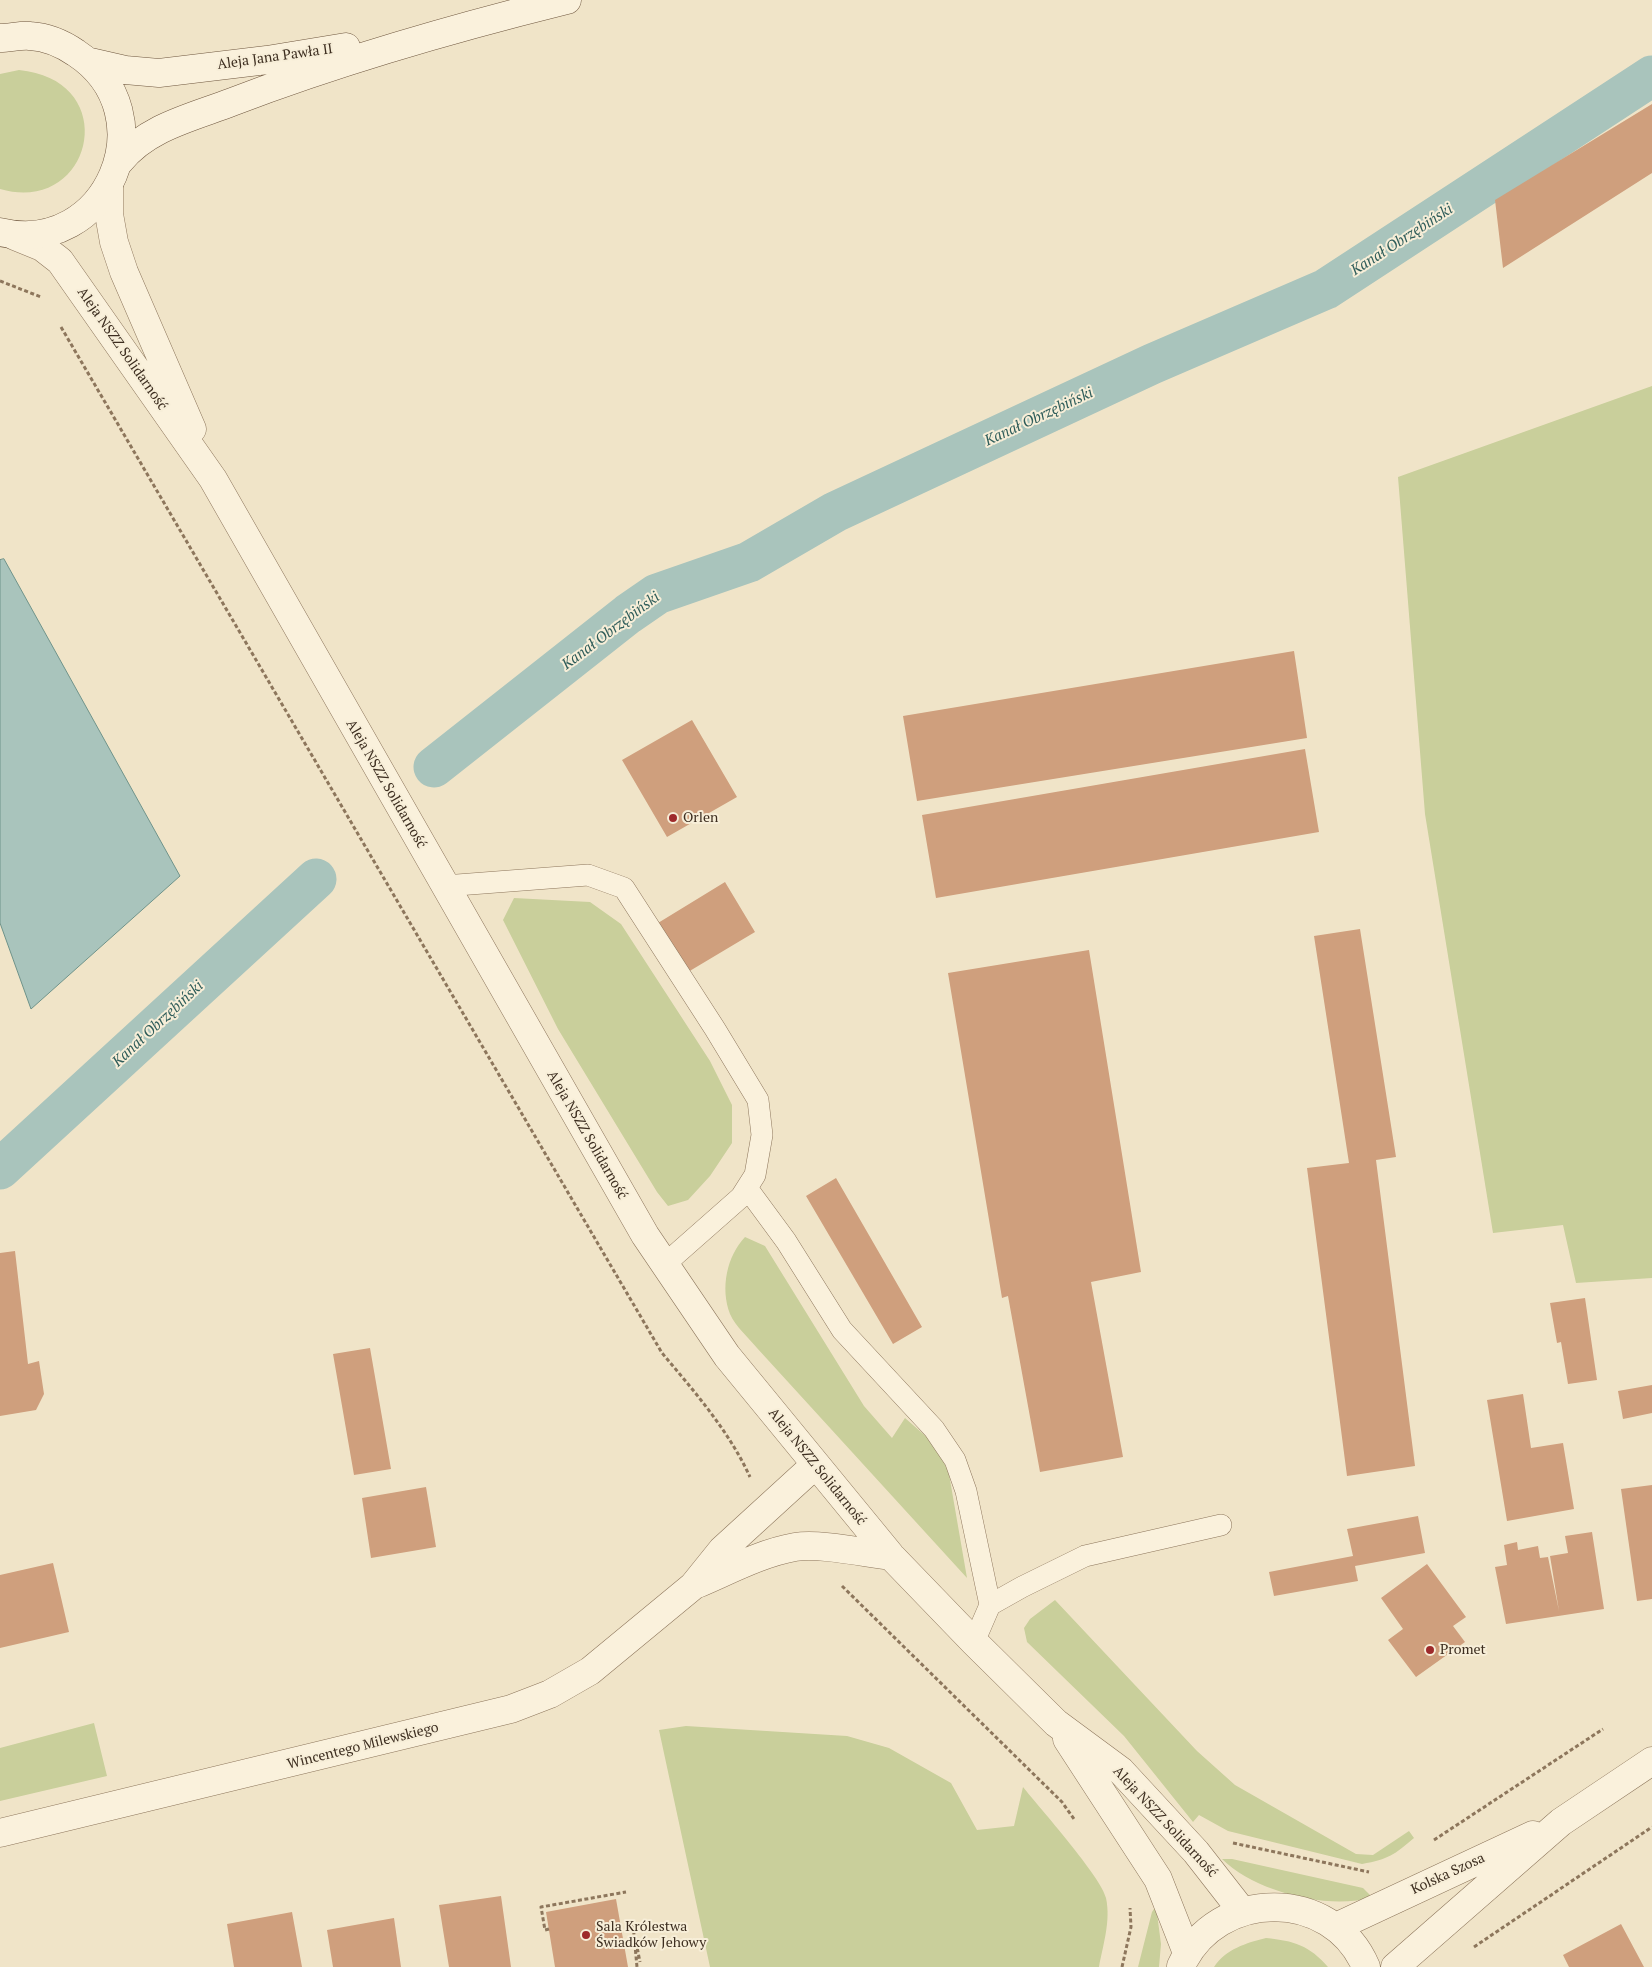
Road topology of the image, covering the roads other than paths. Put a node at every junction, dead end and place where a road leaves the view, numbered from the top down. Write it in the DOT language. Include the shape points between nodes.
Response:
graph roads {
  1 [pos="567,0"];
  2 [pos="460,27"];
  3 [pos="0,38"];
  4 [pos="90,62"];
  5 [pos="120,161"];
  6 [pos="108,187"];
  7 [pos="8,234"];
  8 [pos="214,479"];
  9 [pos="444,886"];
  10 [pos="747,1188"];
  11 [pos="665,1264"];
  12 [pos="814,1465"];
  13 [pos="1221,1524"];
  14 [pos="891,1556"];
  15 [pos="693,1586"];
  16 [pos="990,1605"];
  17 [pos="974,1642"];
  18 [pos="1056,1723"];
  19 [pos="1652,1762"];
  20 [pos="1561,1822"];
  21 [pos="0,1833"];
  22 [pos="1242,1911"];
  23 [pos="1336,1927"];
  24 [pos="1184,1960"];
  25 [pos="1366,1967"];
  26 [pos="1395,1967"];
  1 -- 2 [label="street, Aleja Jana Pawła II"];
  2 -- 4 [label="street, Aleja Jana Pawła II" via="266,60 159,73"];
  2 -- 5 [label="street, Aleja Jana Pawła II" via="303,75 155,131 131,147"];
  3 -- 4 [label="street" via="30,36 62,44"];
  4 -- 5 [label="street" via="108,83 119,109 123,136"];
  5 -- 6 [label="street"];
  6 -- 7 [label="street" via="91,209 69,224 43,234"];
  6 -- 8 [label="street, Aleja NSZZ Solidarność" via="114,242 124,272"];
  7 -- 8 [label="street, Aleja NSZZ Solidarność" via="42,247 60,261"];
  8 -- 9 [label="street, Aleja NSZZ Solidarność"];
  9 -- 10 [label="lane" via="588,875 624,888 758,1100 762,1135 755,1175"];
  9 -- 11 [label="street, Aleja NSZZ Solidarność" via="645,1235"];
  10 -- 11 [label="lane"];
  10 -- 16 [label="lane" via="786,1241 842,1330 934,1429 955,1460 968,1501"];
  11 -- 12 [label="street, Aleja NSZZ Solidarność" via="727,1356"];
  12 -- 14 [label="street, Aleja NSZZ Solidarność"];
  12 -- 15 [label="street, Wincentego Milewskiego" via="722,1550"];
  13 -- 16 [label="lane" via="1085,1556"];
  14 -- 15 [label="street, Wincentego Milewskiego" via="795,1547 747,1562"];
  14 -- 17 [label="street, Aleja NSZZ Solidarność"];
  15 -- 21 [label="street, Wincentego Milewskiego" via="590,1672 550,1694 511,1709"];
  16 -- 17 [label="lane"];
  17 -- 18 [label="street, Aleja NSZZ Solidarność"];
  18 -- 22 [label="street, Aleja NSZZ Solidarność" via="1121,1771 1196,1852"];
  18 -- 24 [label="street, Aleja NSZZ Solidarność" via="1158,1879"];
  19 -- 20 [label="street, Kolska Szosa"];
  20 -- 23 [label="street, Kolska Szosa"];
  20 -- 26 [label="street, Kolska Szosa"];
  22 -- 23 [label="street" via="1267,1906 1291,1908 1314,1914"];
  22 -- 24 [label="street" via="1221,1920 1202,1935"];
  23 -- 25 [label="street" via="1360,1953"];
}
